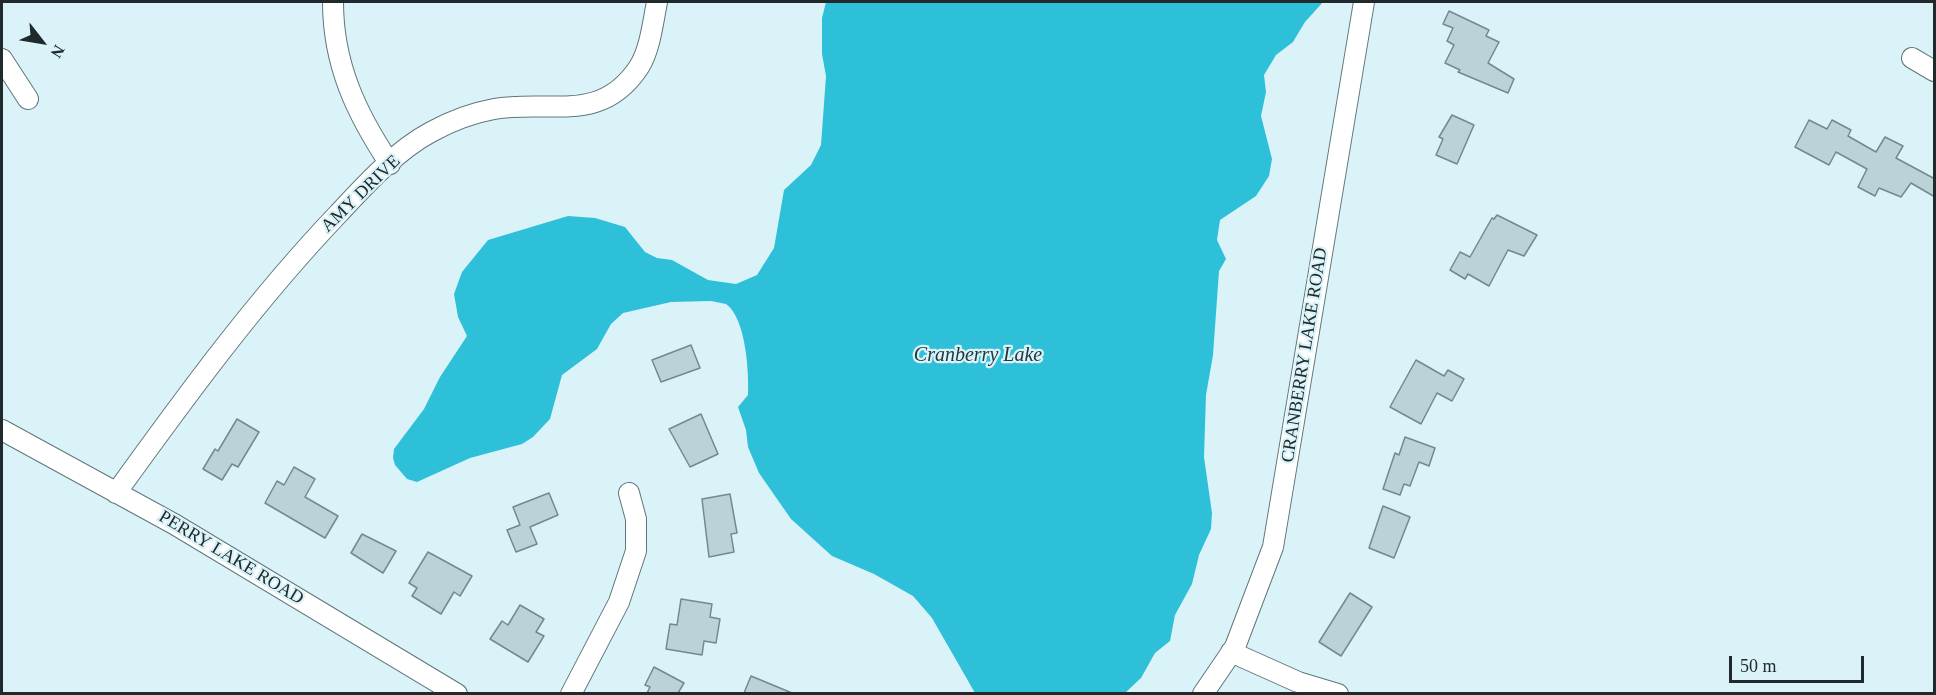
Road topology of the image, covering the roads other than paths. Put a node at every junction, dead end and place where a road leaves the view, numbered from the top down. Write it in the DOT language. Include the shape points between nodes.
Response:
graph roads {
  1 [pos="333,2"];
  2 [pos="657,2"];
  3 [pos="1364,2"];
  4 [pos="1912,58"];
  5 [pos="2,59"];
  6 [pos="1935,71"];
  7 [pos="28,99"];
  8 [pos="390,164"];
  9 [pos="2,430"];
  10 [pos="116,493"];
  11 [pos="629,493"];
  12 [pos="1232,652"];
  13 [pos="457,693"];
  14 [pos="571,693"];
  15 [pos="1203,693"];
  16 [pos="1338,693"];
  1 -- 8 [label="street" via="337,56 347,86 365,126"];
  2 -- 8 [label="street, AMY DRIVE" via="640,65 607,99 575,106 496,109 458,119 428,133"];
  3 -- 12 [label="street, CRANBERRY LAKE ROAD" via="1273,547"];
  4 -- 6 [label="street"];
  5 -- 7 [label="street"];
  8 -- 10 [label="street, AMY DRIVE" via="321,232 259,302"];
  9 -- 10 [label="street, PERRY LAKE ROAD"];
  10 -- 13 [label="street, PERRY LAKE ROAD"];
  11 -- 14 [label="street" via="636,519 636,551 619,602"];
  12 -- 15 [label="street, CRANBERRY LAKE ROAD"];
  12 -- 16 [label="street" via="1298,682"];
}
